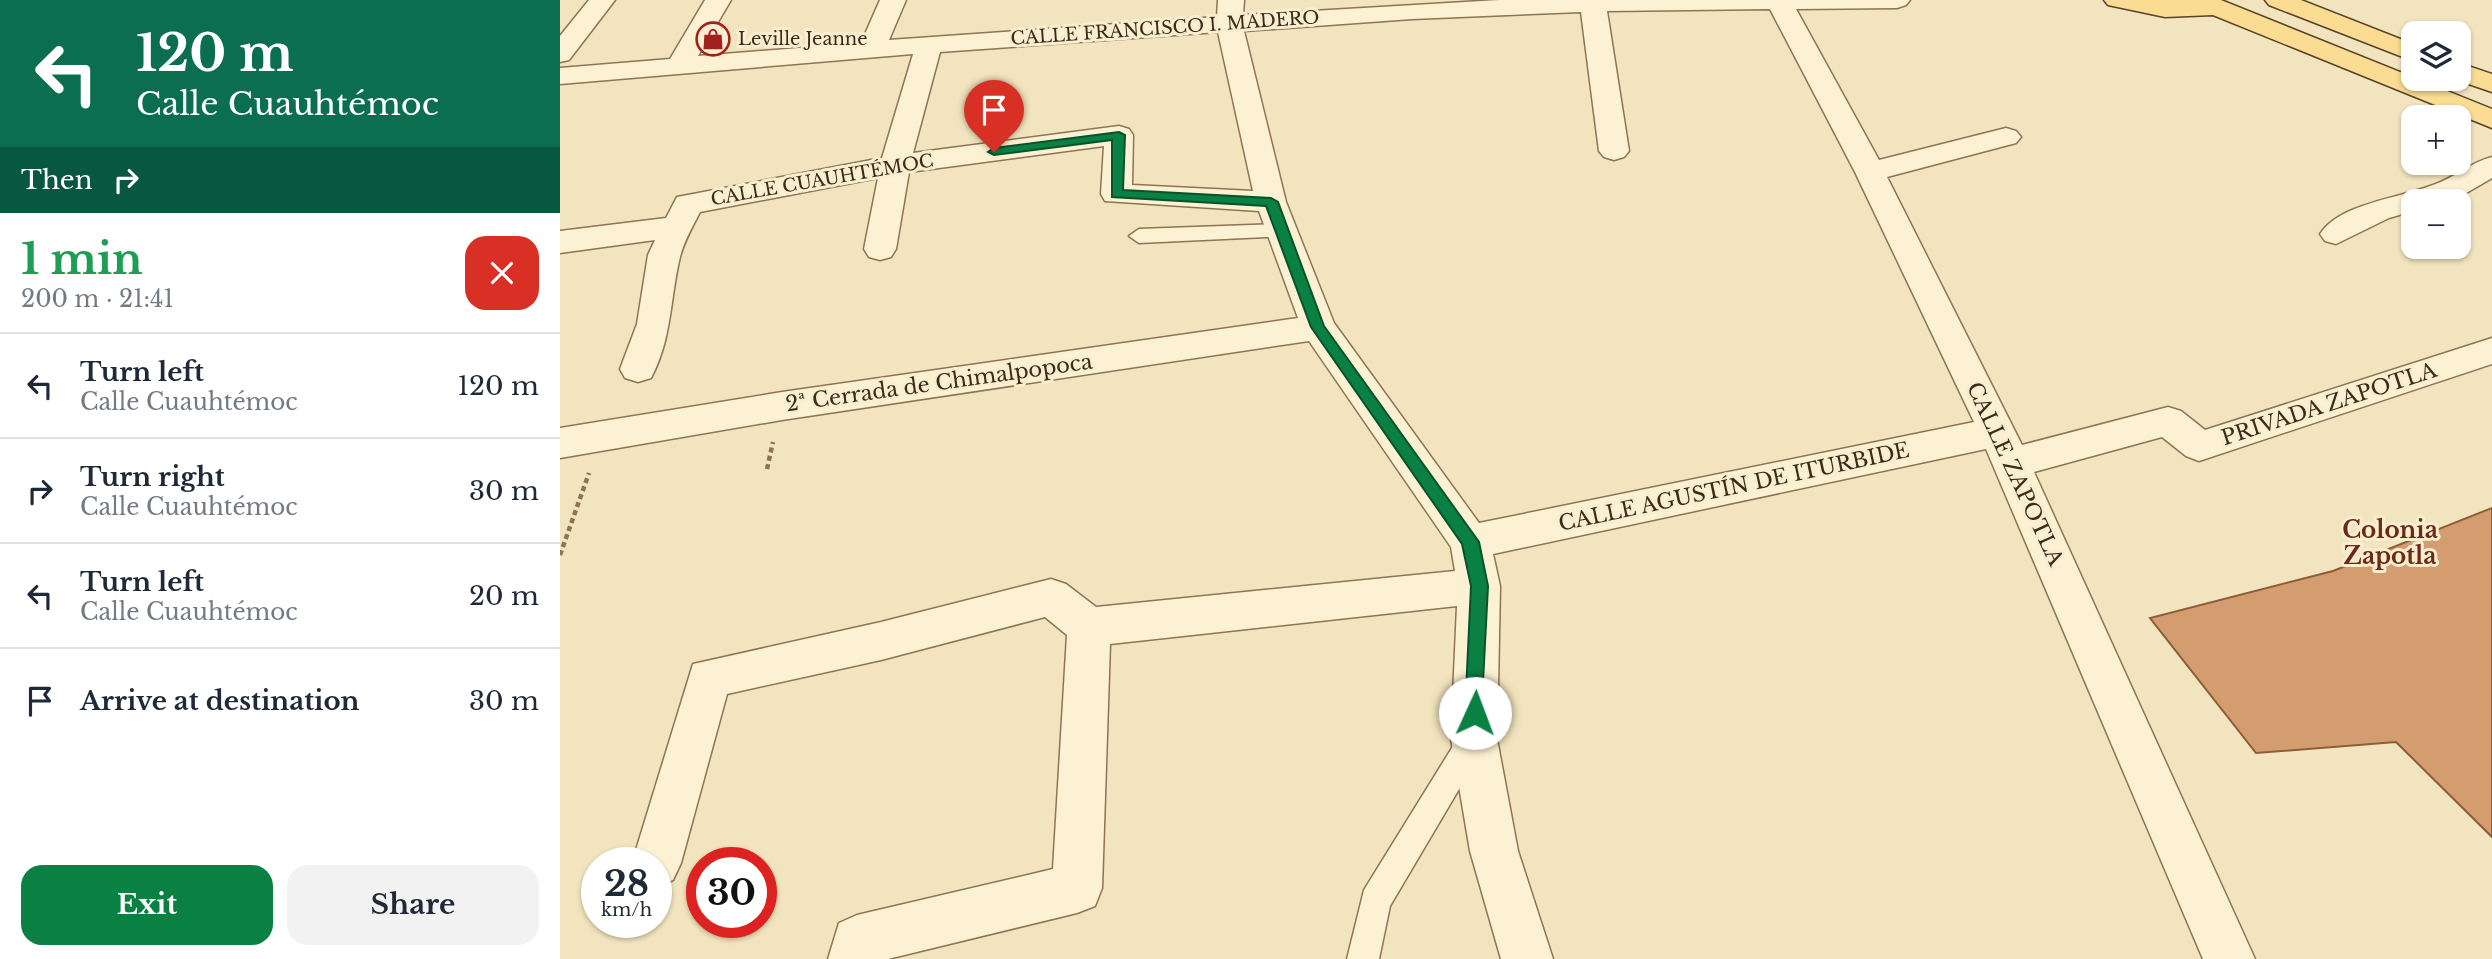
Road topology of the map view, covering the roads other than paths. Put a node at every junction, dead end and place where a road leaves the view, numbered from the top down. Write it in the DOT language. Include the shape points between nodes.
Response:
graph roads {
  1 [pos="602,0"];
  2 [pos="718,0"];
  3 [pos="893,0"];
  4 [pos="1778,0"];
  5 [pos="1897,0"];
  6 [pos="2117,0"];
  7 [pos="2278,0"];
  8 [pos="1593,4"];
  9 [pos="2208,4"];
  10 [pos="1230,11"];
  11 [pos="929,45"];
  12 [pos="2401,48"];
  13 [pos="872,49"];
  14 [pos="560,54"];
  15 [pos="678,67"];
  16 [pos="560,76"];
  17 [pos="2471,76"];
  18 [pos="2492,84"];
  19 [pos="2492,120"];
  20 [pos="2006,137"];
  21 [pos="1614,151"];
  22 [pos="895,165"];
  23 [pos="2492,166"];
  24 [pos="1870,172"];
  25 [pos="681,216"];
  26 [pos="1277,216"];
  27 [pos="2336,234"];
  28 [pos="1139,236"];
  29 [pos="560,242"];
  30 [pos="880,249"];
  31 [pos="1318,327"];
  32 [pos="2492,351"];
  33 [pos="638,369"];
  34 [pos="560,443"];
  35 [pos="2005,448"];
  36 [pos="1470,542"];
  37 [pos="1479,586"];
  38 [pos="1089,627"];
  39 [pos="1474,739"];
  40 [pos="661,847"];
  41 [pos="854,959"];
  42 [pos="1363,959"];
  43 [pos="1527,959"];
  44 [pos="2229,959"];
  1 -- 14 [label="street"];
  2 -- 15 [label="street"];
  3 -- 13 [label="street"];
  4 -- 5 [label="street, CALLE FRANCISCO I. MADERO"];
  4 -- 8 [label="street, CALLE FRANCISCO I. MADERO"];
  4 -- 24 [label="street, CALLE ZAPOTLA"];
  6 -- 9 [label="main road" via="2165,9"];
  7 -- 12 [label="main road"];
  8 -- 10 [label="street, CALLE FRANCISCO I. MADERO"];
  8 -- 21 [label="street"];
  9 -- 19 [label="main road"];
  10 -- 11 [label="street, CALLE FRANCISCO I. MADERO"];
  10 -- 26 [label="street"];
  11 -- 13 [label="street, CALLE FRANCISCO I. MADERO"];
  11 -- 22 [label="street"];
  13 -- 15 [label="street, CALLE FRANCISCO I. MADERO"];
  15 -- 16 [label="street, CALLE FRANCISCO I. MADERO"];
  17 -- 18 [label="main road"];
  20 -- 24 [label="street"];
  22 -- 25 [label="street, CALLE CUAUHTÉMOC"];
  22 -- 26 [label="street, CALLE CUAUHTÉMOC" via="1119,135 1116,194"];
  22 -- 30 [label="street"];
  23 -- 27 [label="street" via="2445,192 2378,211"];
  24 -- 35 [label="street, CALLE ZAPOTLA"];
  25 -- 29 [label="street, CALLE CUAUHTÉMOC"];
  25 -- 33 [label="street" via="664,255 654,324"];
  26 -- 28 [label="lane"];
  26 -- 31 [label="street"];
  31 -- 34 [label="street, 2ª Cerrada de Chimalpopoca"];
  31 -- 36 [label="street"];
  32 -- 35 [label="street, PRIVADA ZAPOTLA" via="2199,446 2168,421"];
  35 -- 36 [label="street, CALLE AGUSTÍN DE ITURBIDE"];
  35 -- 44 [label="street, CALLE ZAPOTLA"];
  36 -- 37 [label="street"];
  37 -- 38 [label="street"];
  37 -- 39 [label="street"];
  38 -- 40 [label="street" via="1051,597 881,641 709,678"];
  38 -- 41 [label="street" via="1077,888 857,942"];
  39 -- 42 [label="lane" via="1375,901"];
  39 -- 43 [label="street" via="1494,850"];
}
